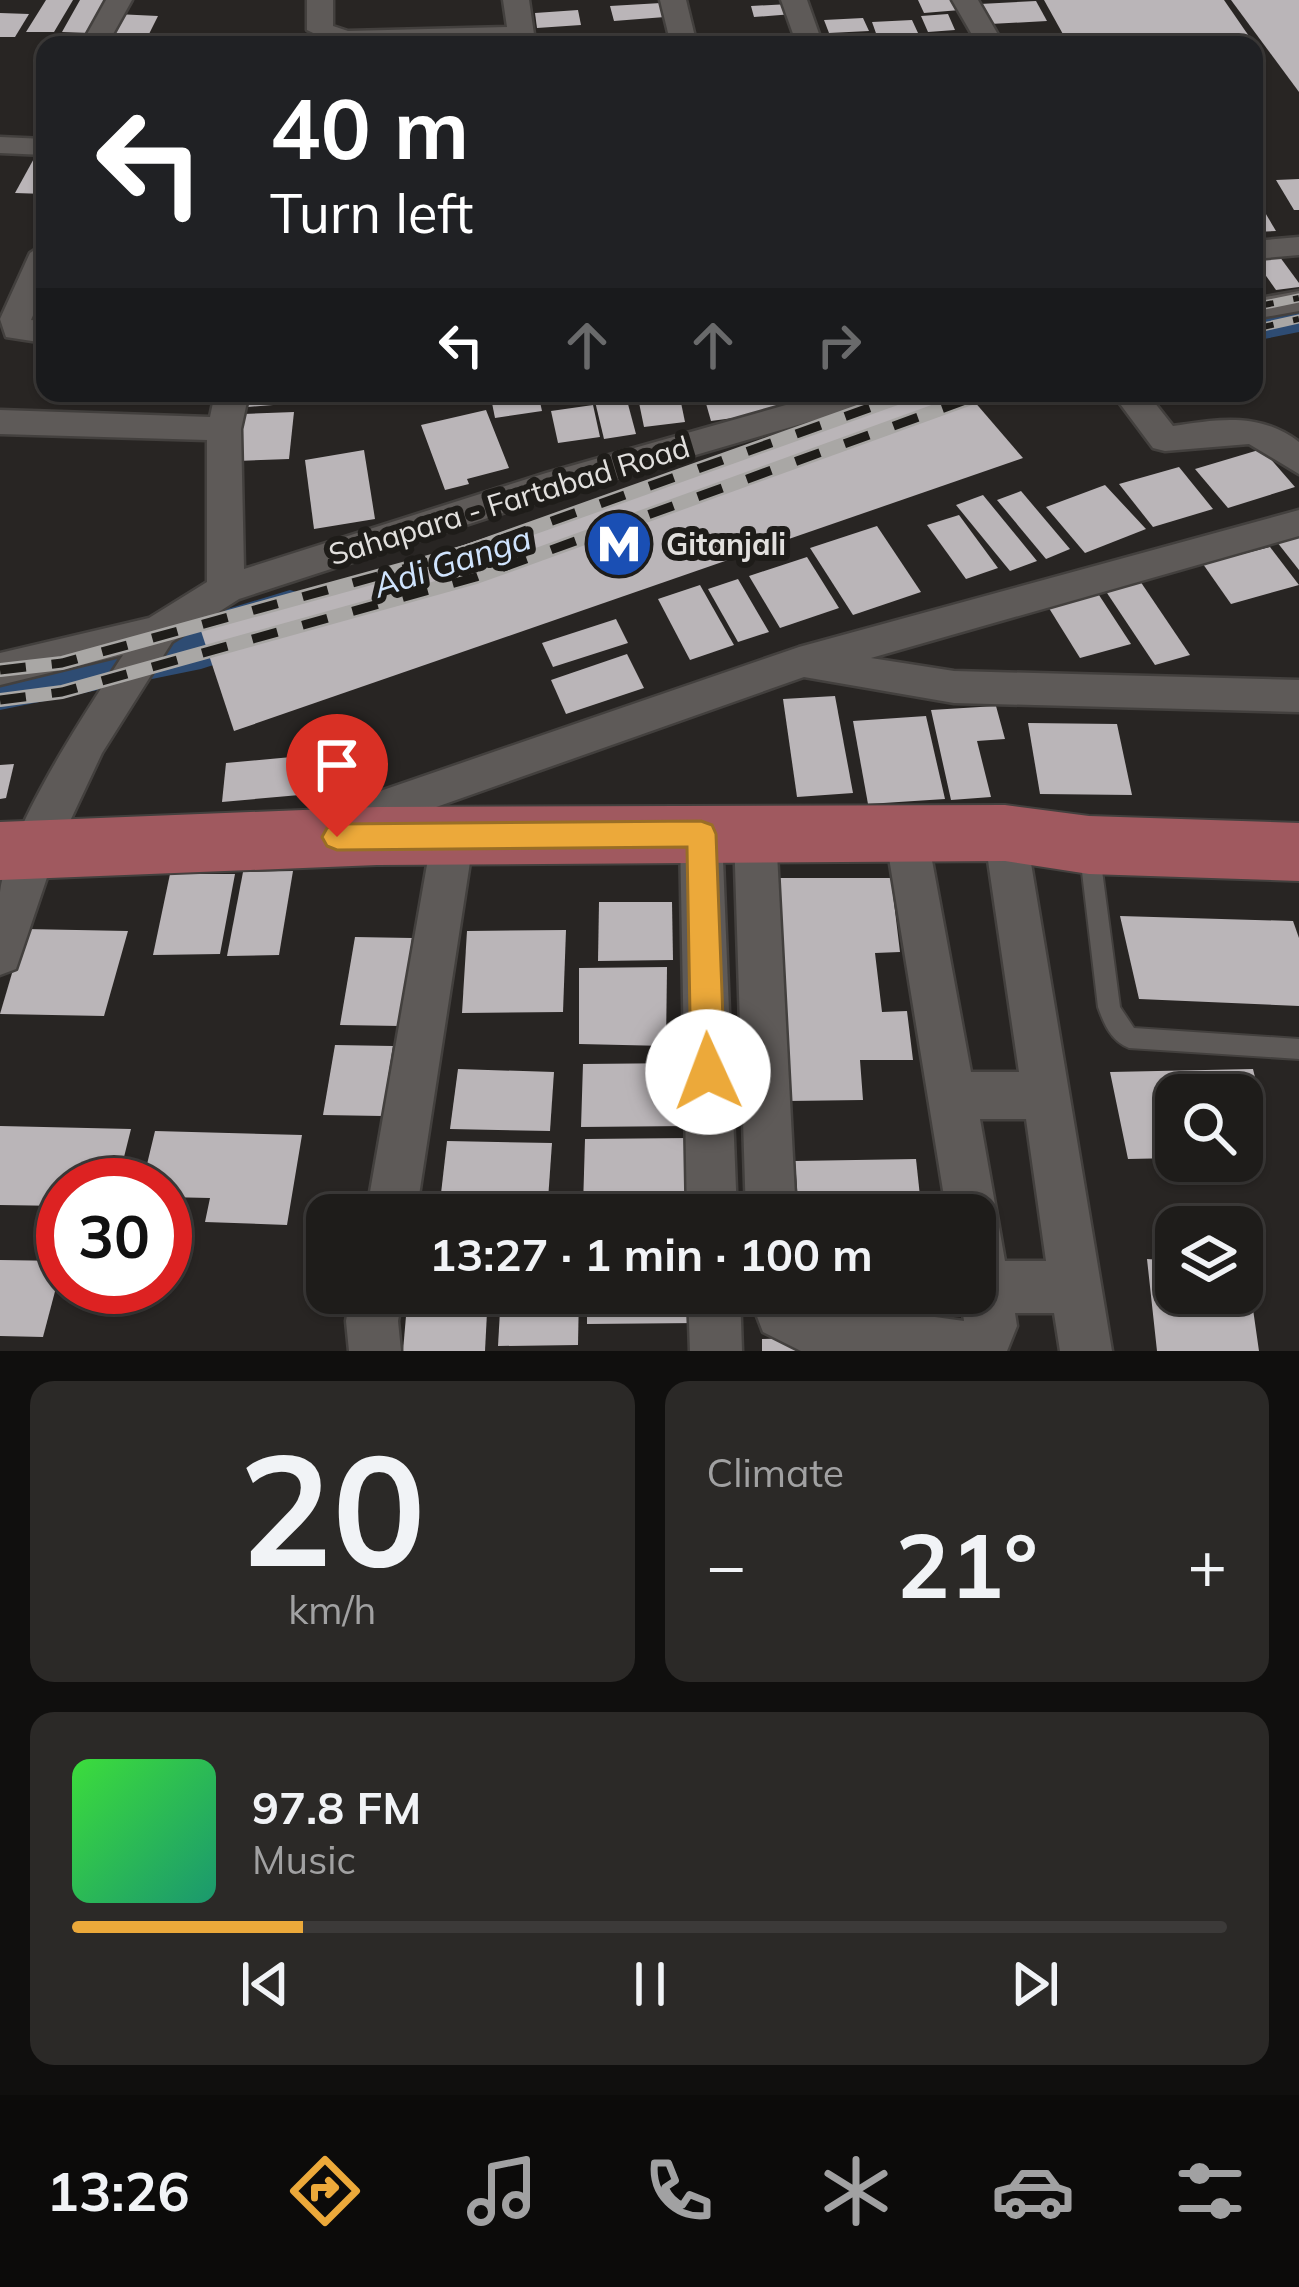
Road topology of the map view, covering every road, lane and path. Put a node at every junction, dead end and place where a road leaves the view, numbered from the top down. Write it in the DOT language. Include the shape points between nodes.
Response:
graph roads {
  1 [pos="118,0"];
  2 [pos="320,0"];
  3 [pos="516,0"];
  4 [pos="673,0"];
  5 [pos="794,0"];
  6 [pos="964,0"];
  7 [pos="99,36"];
  8 [pos="339,36"];
  9 [pos="522,36"];
  10 [pos="683,36"];
  11 [pos="807,36"];
  12 [pos="986,36"];
  13 [pos="0,145"];
  14 [pos="36,147"];
  15 [pos="1299,246"];
  16 [pos="1263,249"];
  17 [pos="36,272"];
  18 [pos="1299,301"];
  19 [pos="1263,307"];
  20 [pos="21,330"];
  21 [pos="230,402"];
  22 [pos="811,402"];
  23 [pos="1136,402"];
  24 [pos="0,422"];
  25 [pos="224,429"];
  26 [pos="1299,462"];
  27 [pos="1299,523"];
  28 [pos="226,589"];
  29 [pos="151,643"];
  30 [pos="799,663"];
  31 [pos="0,669"];
  32 [pos="1299,696"];
  33 [pos="1005,832"];
  34 [pos="906,833"];
  35 [pos="728,834"];
  36 [pos="453,836"];
  37 [pos="297,838"];
  38 [pos="1089,844"];
  39 [pos="18,851"];
  40 [pos="1299,852"];
  41 [pos="0,954"];
  42 [pos="1299,1049"];
  43 [pos="1045,1095"];
  44 [pos="951,1096"];
  45 [pos="394,1194"];
  46 [pos="713,1194"];
  47 [pos="768,1194"];
  48 [pos="968,1194"];
  49 [pos="1076,1287"];
  50 [pos="996,1288"];
  51 [pos="373,1314"];
  52 [pos="715,1314"];
  53 [pos="781,1314"];
  54 [pos="989,1314"];
  55 [pos="375,1351"];
  56 [pos="716,1351"];
  57 [pos="1086,1351"];
  1 -- 7 [label="street"];
  2 -- 8 [label="street" via="320,30"];
  3 -- 9 [label="street"];
  4 -- 10 [label="street"];
  5 -- 11 [label="street"];
  6 -- 12 [label="street"];
  13 -- 14 [label="street"];
  15 -- 16 [label="street"];
  17 -- 20 [label="street" via="18,311"];
  18 -- 19 [label="street"];
  21 -- 25 [label="street"];
  22 -- 28 [label="street, Sahapara - Fartabad Road"];
  23 -- 26 [label="street" via="1166,439 1251,428"];
  24 -- 25 [label="street"];
  25 -- 28 [label="street"];
  27 -- 30 [label="street"];
  28 -- 29 [label="street, Sahapara - Fartabad Road"];
  29 -- 31 [label="street, Sahapara - Fartabad Road"];
  29 -- 39 [label="street"];
  30 -- 32 [label="street" via="954,687"];
  30 -- 37 [label="street"];
  33 -- 34 [label="main road"];
  33 -- 38 [label="main road"];
  33 -- 43 [label="street"];
  34 -- 35 [label="main road"];
  34 -- 44 [label="street"];
  35 -- 36 [label="main road"];
  35 -- 46 [label="street"];
  35 -- 47 [label="street"];
  36 -- 37 [label="main road"];
  36 -- 45 [label="street"];
  37 -- 39 [label="main road"];
  38 -- 40 [label="main road"];
  38 -- 42 [label="lane" via="1108,1007 1129,1038"];
  39 -- 41 [label="street"];
  43 -- 44 [label="street"];
  43 -- 49 [label="street"];
  44 -- 48 [label="street"];
  49 -- 50 [label="street"];
  49 -- 57 [label="street"];
  51 -- 55 [label="street"];
  52 -- 56 [label="street"];
  53 -- 54 [label="street" via="795,1324 965,1348 984,1342"];
}
